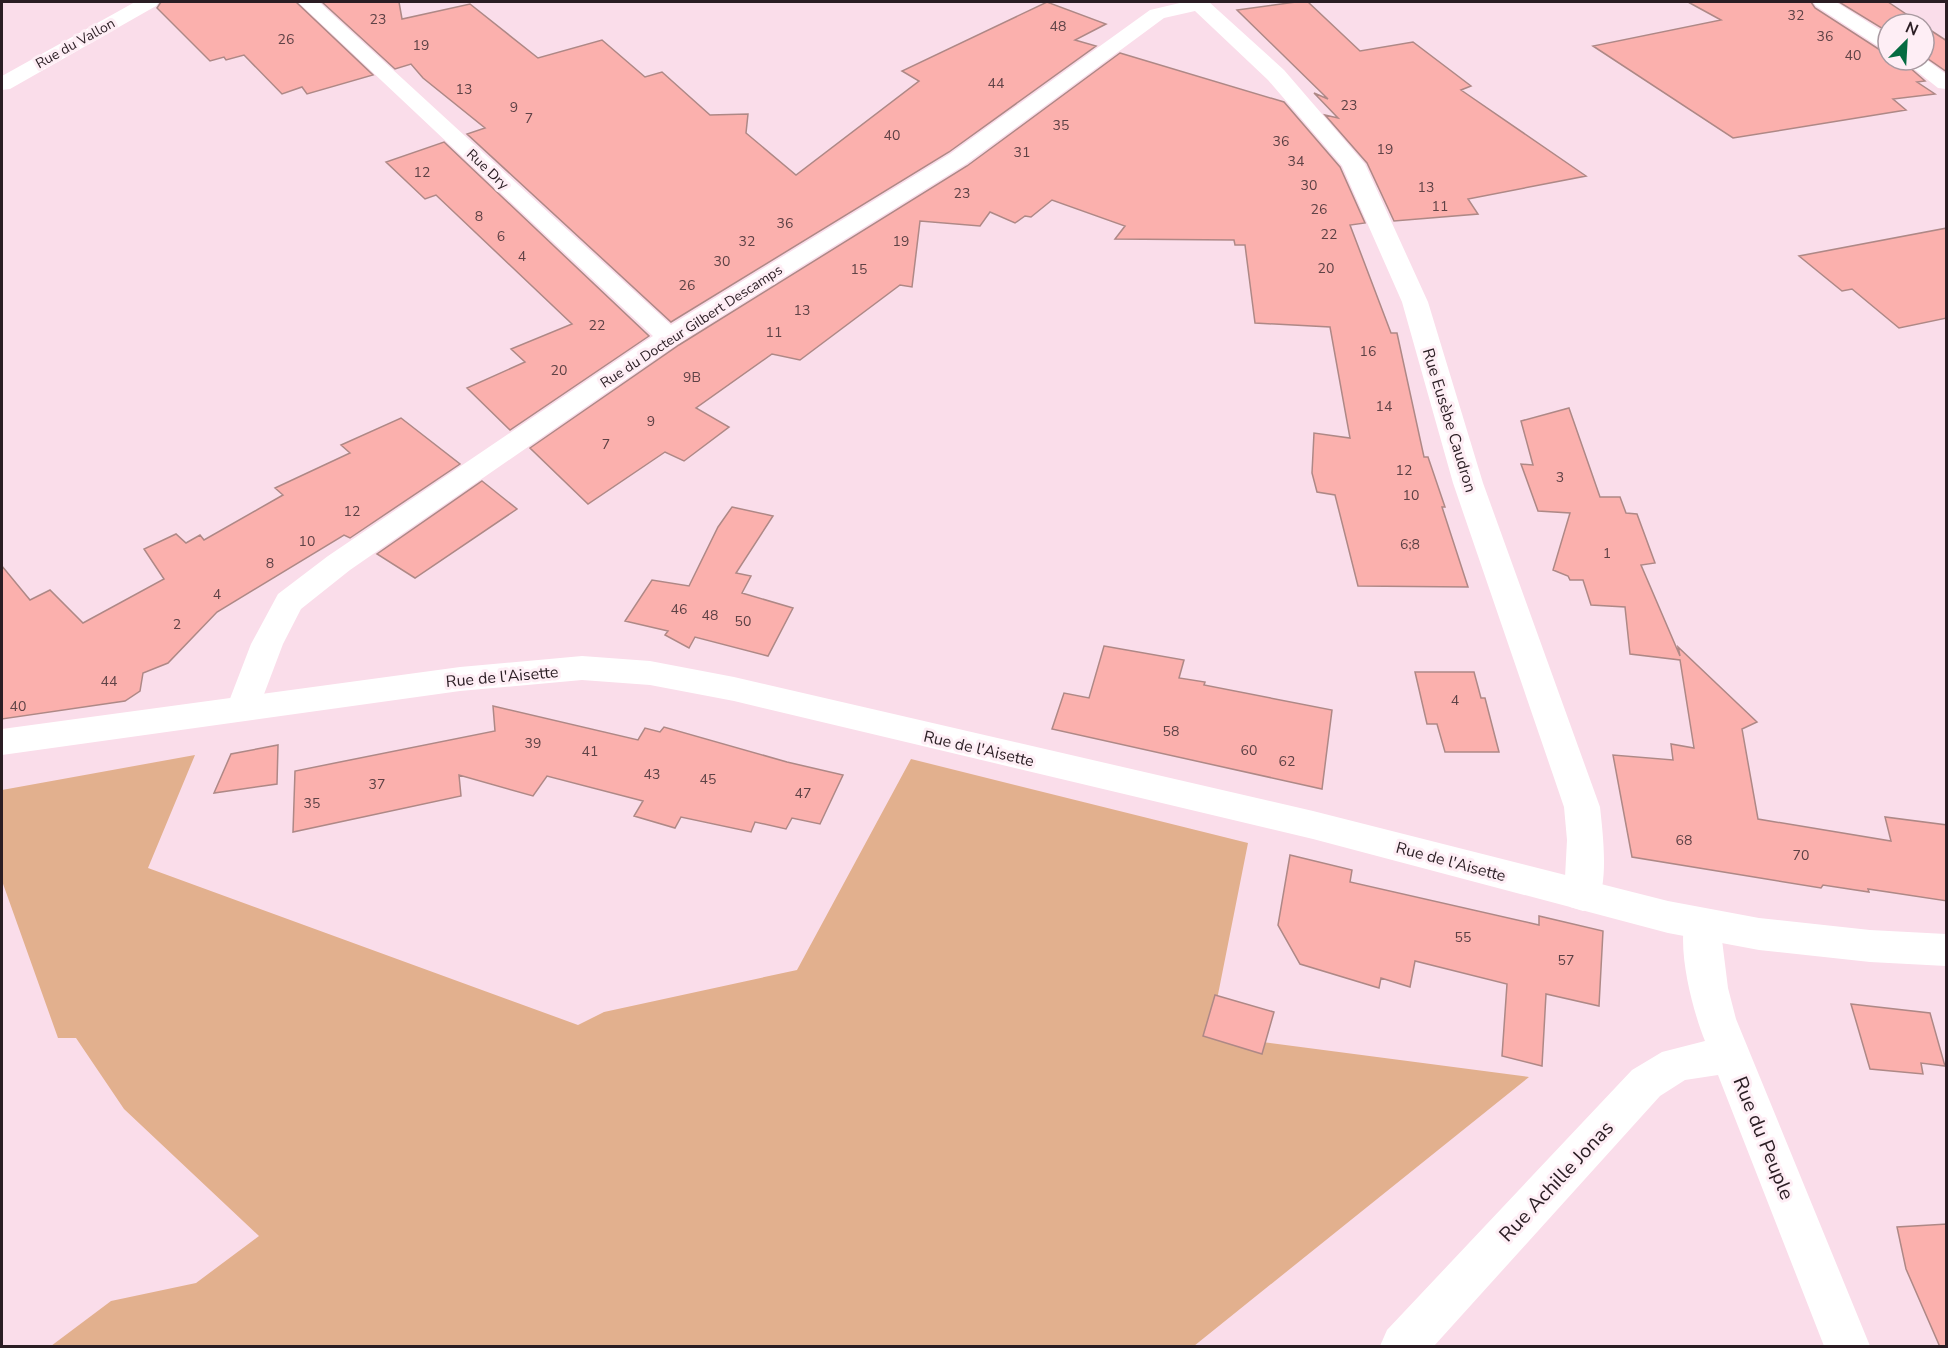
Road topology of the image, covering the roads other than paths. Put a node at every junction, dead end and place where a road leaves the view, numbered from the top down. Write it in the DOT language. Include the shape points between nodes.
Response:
graph roads {
  1 [pos="149,2"];
  2 [pos="308,2"];
  3 [pos="1823,2"];
  4 [pos="1199,3"];
  5 [pos="1876,36"];
  6 [pos="1930,72"];
  7 [pos="1947,83"];
  8 [pos="2,84"];
  9 [pos="669,337"];
  10 [pos="243,709"];
  11 [pos="2,742"];
  12 [pos="1583,896"];
  13 [pos="1701,924"];
  14 [pos="1947,950"];
  15 [pos="1731,1056"];
  16 [pos="1403,1347"];
  17 [pos="1847,1347"];
  1 -- 8 [label="street, Rue du Vallon"];
  2 -- 9 [label="street, Rue Dry"];
  3 -- 5 [label="street"];
  4 -- 9 [label="street, Rue du Docteur Gilbert Descamps" via="1157,15 958,159"];
  4 -- 12 [label="street, Rue Eusèbe Caudron" via="1276,75 1353,164 1415,302 1468,483 1582,807"];
  6 -- 7 [label="street"];
  9 -- 10 [label="street, Rue du Docteur Gilbert Descamps" via="339,563 289,602 267,644"];
  10 -- 11 [label="street, Rue de l'Aisette"];
  10 -- 12 [label="street, Rue de l'Aisette" via="460,679 582,668 650,673 734,689 1313,825"];
  12 -- 13 [label="street, Rue de l'Aisette"];
  13 -- 14 [label="street, Rue de l'Aisette" via="1859,945"];
  13 -- 15 [label="street, Rue du Peuple" via="1712,1005"];
  15 -- 16 [label="street, Rue Achille Jonas" via="1678,1063 1646,1083"];
  15 -- 17 [label="street, Rue du Peuple"];
}
